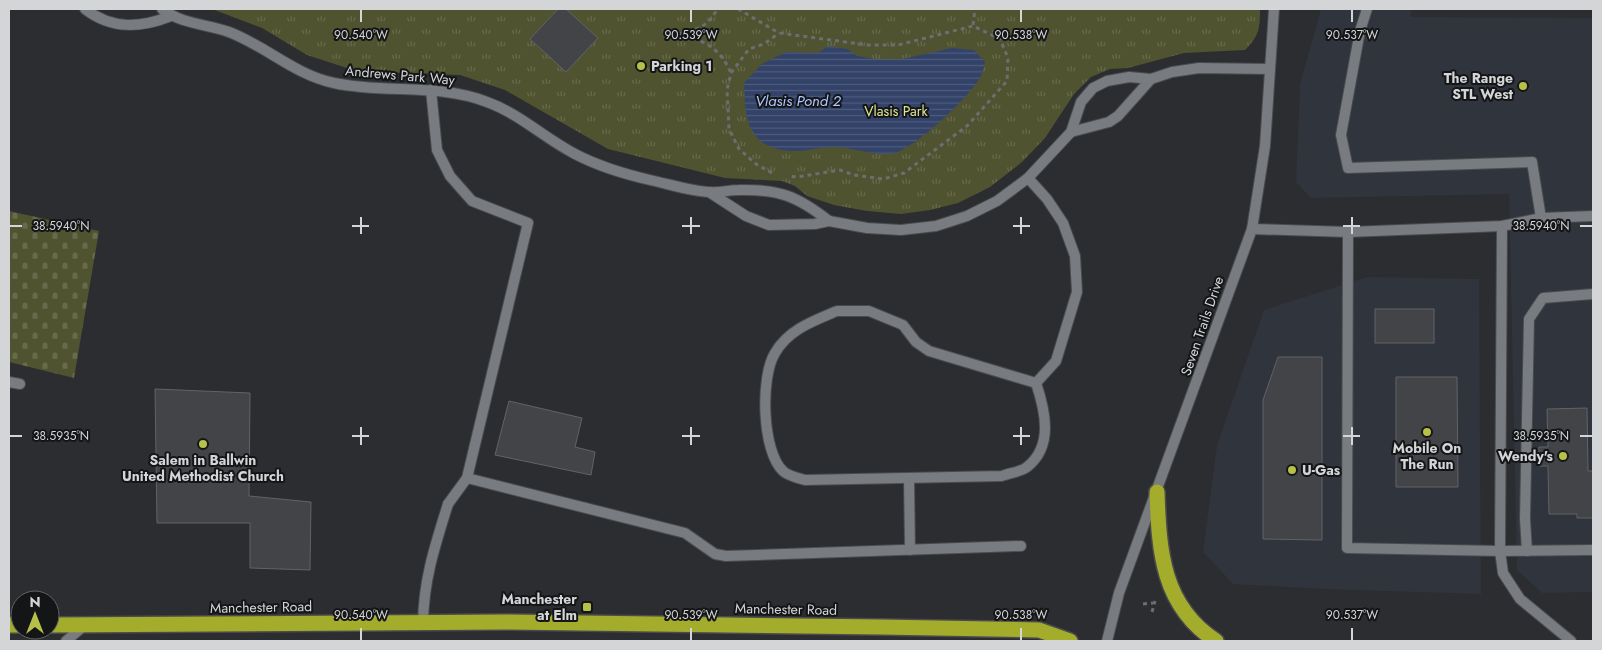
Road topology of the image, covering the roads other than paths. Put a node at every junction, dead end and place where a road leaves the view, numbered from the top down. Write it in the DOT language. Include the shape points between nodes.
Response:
graph roads {
  1 [pos="85,9"];
  2 [pos="162,9"];
  3 [pos="1274,9"];
  4 [pos="1367,9"];
  5 [pos="171,16"];
  6 [pos="1270,69"];
  7 [pos="1151,79"];
  8 [pos="431,90"];
  9 [pos="1071,132"];
  10 [pos="1028,178"];
  11 [pos="710,192"];
  12 [pos="1593,216"];
  13 [pos="1541,218"];
  14 [pos="829,221"];
  15 [pos="1502,226"];
  16 [pos="1252,229"];
  17 [pos="1348,232"];
  18 [pos="1593,294"];
  19 [pos="9,382"];
  20 [pos="1036,383"];
  21 [pos="20,384"];
  22 [pos="467,478"];
  23 [pos="909,479"];
  24 [pos="1158,492"];
  25 [pos="1021,546"];
  26 [pos="910,550"];
  27 [pos="1593,550"];
  28 [pos="1500,551"];
  29 [pos="1527,551"];
  30 [pos="423,622"];
  31 [pos="60,625"];
  32 [pos="85,625"];
  33 [pos="66,641"];
  34 [pos="1070,641"];
  35 [pos="1106,641"];
  36 [pos="1216,641"];
  37 [pos="1571,641"];
  1 -- 5 [label="street" via="120,26 145,24"];
  2 -- 5 [label="street, Andrews Park Way"];
  3 -- 6 [label="street, Seven Trails Drive"];
  4 -- 13 [label="street" via="1341,135 1348,168 1532,162"];
  5 -- 8 [label="street, Andrews Park Way" via="230,32 301,73 332,82 360,88"];
  6 -- 7 [label="street, Andrews Park Way" via="1199,68"];
  6 -- 16 [label="street, Seven Trails Drive" via="1265,146"];
  7 -- 9 [label="street" via="1109,122"];
  7 -- 9 [label="street, Andrews Park Way" via="1129,77 1107,81 1093,88 1081,102"];
  8 -- 11 [label="street, Andrews Park Way" via="458,93 514,113 575,154 612,170"];
  8 -- 22 [label="street" via="437,150 450,176 472,201 528,223"];
  9 -- 10 [label="street, Andrews Park Way"];
  10 -- 14 [label="street, Andrews Park Way" via="990,205 936,226 901,230"];
  10 -- 20 [label="street" via="1063,224 1075,256 1077,292 1056,361"];
  11 -- 14 [label="street, Andrews Park Way" via="777,191"];
  11 -- 14 [label="street, Andrews Park Way" via="746,216 769,225"];
  12 -- 13 [label="street"];
  13 -- 15 [label="street"];
  15 -- 17 [label="street"];
  15 -- 28 [label="street"];
  16 -- 17 [label="street"];
  16 -- 24 [label="street, Seven Trails Drive"];
  17 -- 28 [label="street" via="1347,548"];
  18 -- 29 [label="street" via="1543,298 1530,319 1524,519"];
  19 -- 21 [label="street"];
  20 -- 23 [label="street" via="1044,408 1046,433 1040,454 1026,468 1002,476"];
  20 -- 23 [label="street" via="930,352 916,342 903,325 869,312 837,311 800,326 774,353 767,376 767,430 772,455 784,472 805,480"];
  22 -- 26 [label="street" via="685,533 715,554 726,556"];
  22 -- 30 [label="street" via="448,504 423,593"];
  23 -- 26 [label="street"];
  24 -- 35 [label="street, Seven Trails Drive" via="1119,593"];
  24 -- 36 [label="highway" via="1159,536 1170,588 1201,632"];
  25 -- 26 [label="street"];
  27 -- 29 [label="street"];
  28 -- 29 [label="street"];
  28 -- 37 [label="street" via="1503,573 1520,599"];
  30 -- 32 [label="highway, Manchester Road"];
  30 -- 34 [label="highway, Manchester Road" via="1039,630"];
  31 -- 32 [label="highway, Manchester Road"];
  32 -- 33 [label="street"];
}
